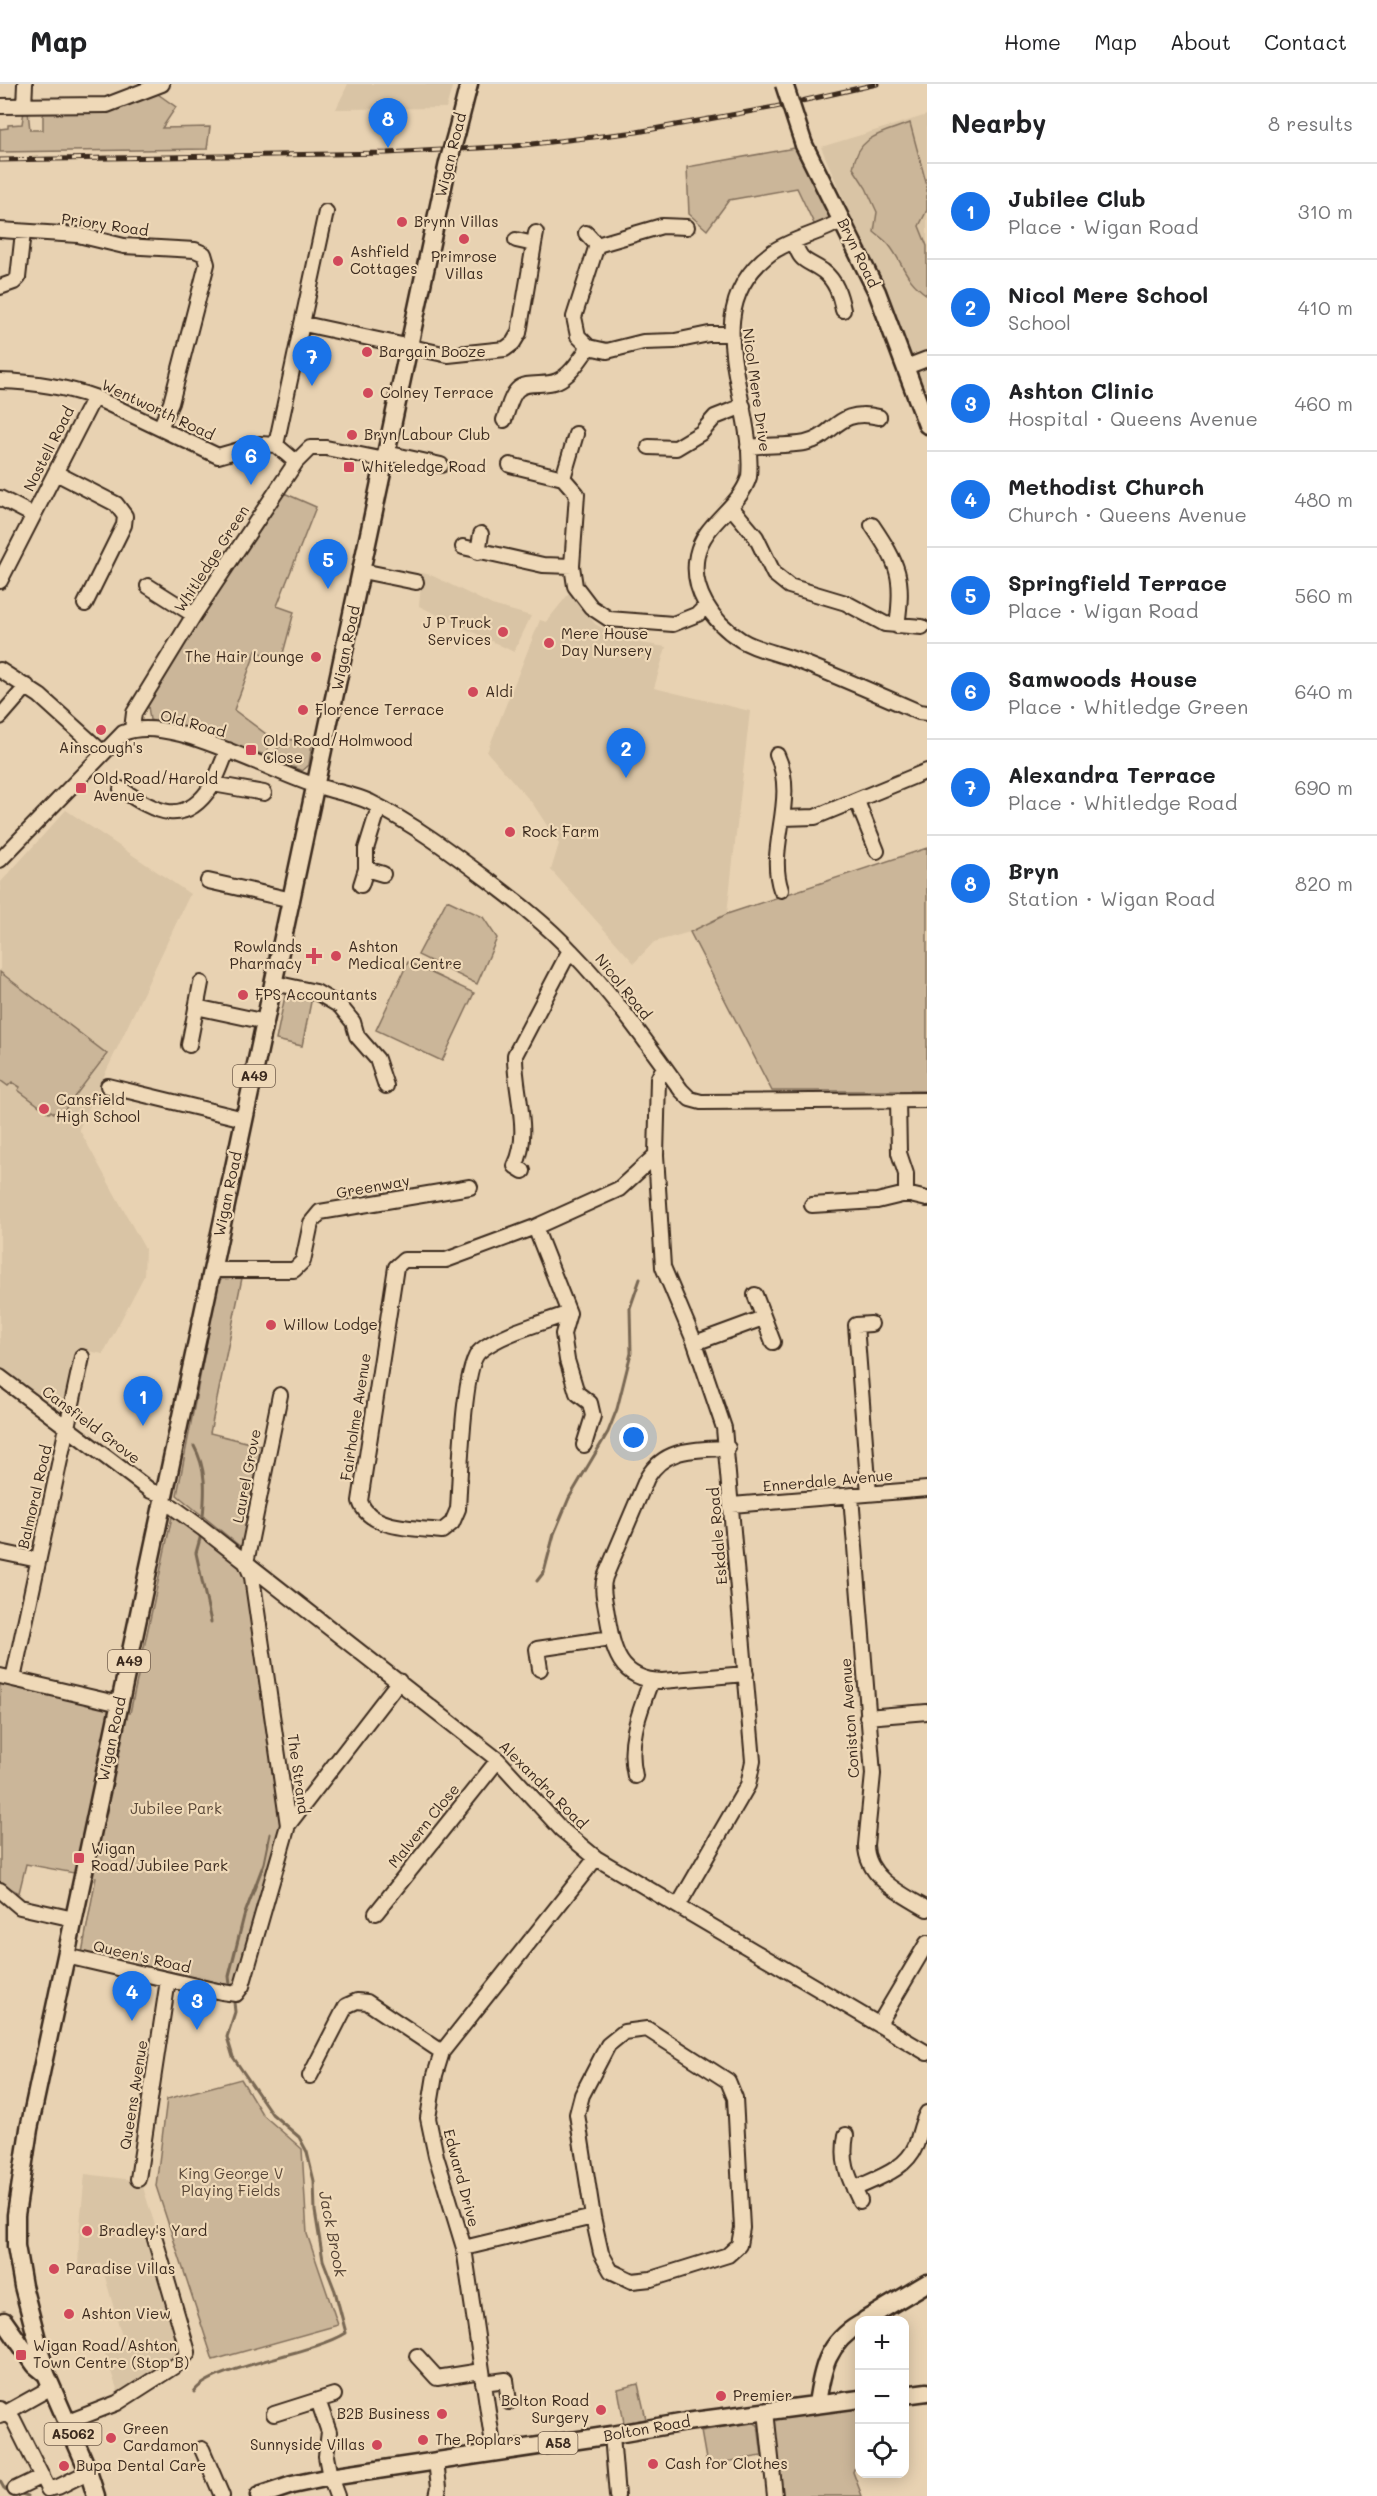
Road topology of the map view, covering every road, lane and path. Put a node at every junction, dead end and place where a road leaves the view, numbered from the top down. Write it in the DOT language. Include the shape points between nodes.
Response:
graph roads {
  1 [pos="25,84"];
  2 [pos="162,84"];
  3 [pos="469,84"];
  4 [pos="784,84"];
  5 [pos="0,106"];
  6 [pos="24,106"];
  7 [pos="326,212"];
  8 [pos="842,220"];
  9 [pos="689,229"];
  10 [pos="0,230"];
  11 [pos="23,231"];
  12 [pos="586,233"];
  13 [pos="516,240"];
  14 [pos="794,241"];
  15 [pos="597,246"];
  16 [pos="0,287"];
  17 [pos="843,312"];
  18 [pos="304,324"];
  19 [pos="730,334"];
  20 [pos="409,346"];
  21 [pos="589,347"];
  22 [pos="927,359"];
  23 [pos="906,367"];
  24 [pos="0,381"];
  25 [pos="94,397"];
  26 [pos="743,406"];
  27 [pos="879,417"];
  28 [pos="504,422"];
  29 [pos="927,425"];
  30 [pos="160,428"];
  31 [pos="576,434"];
  32 [pos="276,445"];
  33 [pos="649,447"];
  34 [pos="748,447"];
  35 [pos="386,456"];
  36 [pos="296,462"];
  37 [pos="441,465"];
  38 [pos="510,465"];
  39 [pos="56,473"];
  40 [pos="563,478"];
  41 [pos="0,498"];
  42 [pos="731,507"];
  43 [pos="33,515"];
  44 [pos="872,525"];
  45 [pos="481,534"];
  46 [pos="463,547"];
  47 [pos="478,552"];
  48 [pos="572,566"];
  49 [pos="362,571"];
  50 [pos="0,581"];
  51 [pos="416,582"];
  52 [pos="148,586"];
  53 [pos="85,604"];
  54 [pos="706,606"];
  55 [pos="195,615"];
  56 [pos="897,626"];
  57 [pos="922,627"];
  58 [pos="0,670"];
  59 [pos="27,686"];
  60 [pos="927,713"];
  61 [pos="0,717"];
  62 [pos="132,729"];
  63 [pos="228,750"];
  64 [pos="103,753"];
  65 [pos="777,755"];
  66 [pos="927,771"];
  67 [pos="213,784"];
  68 [pos="317,786"];
  69 [pos="121,789"];
  70 [pos="264,793"];
  71 [pos="857,801"];
  72 [pos="379,807"];
  73 [pos="783,819"];
  74 [pos="876,852"];
  75 [pos="0,860"];
  76 [pos="366,869"];
  77 [pos="383,874"];
  78 [pos="208,881"];
  79 [pos="361,885"];
  80 [pos="780,890"];
  81 [pos="292,900"];
  82 [pos="570,950"];
  83 [pos="201,982"];
  84 [pos="274,983"];
  85 [pos="196,1007"];
  86 [pos="266,1022"];
  87 [pos="189,1045"];
  88 [pos="664,1067"];
  89 [pos="108,1086"];
  90 [pos="386,1086"];
  91 [pos="898,1100"];
  92 [pos="927,1100"];
  93 [pos="244,1119"];
  94 [pos="656,1155"];
  95 [pos="523,1171"];
  96 [pos="470,1187"];
  97 [pos="906,1194"];
  98 [pos="927,1199"];
  99 [pos="810,1206"];
  100 [pos="535,1227"];
  101 [pos="212,1270"];
  102 [pos="755,1295"];
  103 [pos="569,1313"];
  104 [pos="764,1318"];
  105 [pos="871,1324"];
  106 [pos="773,1342"];
  107 [pos="695,1343"];
  108 [pos="82,1357"];
  109 [pos="0,1377"];
  110 [pos="280,1395"];
  111 [pos="68,1428"];
  112 [pos="583,1437"];
  113 [pos="728,1448"];
  114 [pos="927,1489"];
  115 [pos="869,1494"];
  116 [pos="850,1496"];
  117 [pos="163,1499"];
  118 [pos="732,1505"];
  119 [pos="0,1552"];
  120 [pos="38,1560"];
  121 [pos="246,1563"];
  122 [pos="611,1638"];
  123 [pos="540,1669"];
  124 [pos="746,1674"];
  125 [pos="7,1678"];
  126 [pos="399,1681"];
  127 [pos="651,1681"];
  128 [pos="120,1704"];
  129 [pos="927,1712"];
  130 [pos="867,1717"];
  131 [pos="498,1760"];
  132 [pos="635,1776"];
  133 [pos="288,1825"];
  134 [pos="596,1857"];
  135 [pos="0,1890"];
  136 [pos="678,1906"];
  137 [pos="927,1909"];
  138 [pos="375,1912"];
  139 [pos="74,1919"];
  140 [pos="927,1942"];
  141 [pos="66,1956"];
  142 [pos="168,1980"];
  143 [pos="242,1986"];
  144 [pos="879,2024"];
  145 [pos="442,2052"];
  146 [pos="927,2053"];
  147 [pos="310,2076"];
  148 [pos="927,2114"];
  149 [pos="846,2134"];
  150 [pos="138,2179"];
  151 [pos="592,2217"];
  152 [pos="155,2239"];
  153 [pos="464,2248"];
  154 [pos="927,2283"];
  155 [pos="28,2306"];
  156 [pos="872,2316"];
  157 [pos="1,2320"];
  158 [pos="855,2327"];
  159 [pos="417,2356"];
  160 [pos="482,2377"];
  161 [pos="49,2380"];
  162 [pos="927,2392"];
  163 [pos="909,2394"];
  164 [pos="334,2395"];
  165 [pos="318,2400"];
  166 [pos="855,2400"];
  167 [pos="509,2402"];
  168 [pos="817,2404"];
  169 [pos="766,2411"];
  170 [pos="2,2413"];
  171 [pos="274,2414"];
  172 [pos="68,2422"];
  173 [pos="612,2436"];
  174 [pos="202,2449"];
  175 [pos="494,2452"];
  176 [pos="436,2461"];
  177 [pos="88,2472"];
  178 [pos="42,2476"];
  179 [pos="330,2477"];
  180 [pos="15,2489"];
  181 [pos="269,2494"];
  182 [pos="96,2496"];
  183 [pos="222,2496"];
  184 [pos="337,2496"];
  185 [pos="437,2496"];
  186 [pos="617,2496"];
  187 [pos="775,2496"];
  1 -- 6 [label="street"];
  2 -- 6 [label="street" via="107,105"];
  3 -- 20 [label="main road, Wigan Road / A49, bridge"];
  4 -- 8 [label="main road, Bryn Road, bridge" via="804,145"];
  5 -- 6 [label="street"];
  7 -- 18 [label="street"];
  8 -- 14 [label="street, Nicol Mere Drive"];
  8 -- 23 [label="main road, Bryn Road" via="877,292"];
  9 -- 15 [label="street" via="662,226"];
  10 -- 11 [label="street, Priory Road"];
  11 -- 16 [label="street" via="18,278"];
  11 -- 30 [label="street, Priory Road" via="204,254 207,264 171,403"];
  12 -- 15 [label="street"];
  13 -- 20 [label="street" via="535,239 519,333 509,347 448,355"];
  14 -- 17 [label="street" via="802,260 833,283"];
  14 -- 19 [label="street, Nicol Mere Drive" via="770,254 746,280 735,301"];
  15 -- 21 [label="street" via="573,317 578,336"];
  18 -- 20 [label="street"];
  18 -- 32 [label="street"];
  19 -- 21 [label="street" via="642,342 615,350"];
  19 -- 26 [label="street, Nicol Mere Drive"];
  20 -- 35 [label="main road, Wigan Road / A49"];
  21 -- 28 [label="street" via="561,379 546,385 525,385 516,391"];
  22 -- 23 [label="street"];
  23 -- 29 [label="main road, Bryn Road"];
  24 -- 25 [label="street, Wentworth Road" via="56,386"];
  25 -- 30 [label="street, Wentworth Road"];
  25 -- 39 [label="street, Nostell Road"];
  26 -- 33 [label="street" via="715,417 701,433 676,448"];
  26 -- 34 [label="street, Nicol Mere Drive"];
  27 -- 34 [label="street" via="849,417 807,443"];
  30 -- 32 [label="street, Wentworth Road" via="218,456 260,444"];
  31 -- 40 [label="street"];
  32 -- 36 [label="street"];
  34 -- 42 [label="street, Nicol Mere Drive" via="749,477"];
  35 -- 36 [label="street, Whitledge Green" via="310,448"];
  35 -- 37 [label="street"];
  35 -- 49 [label="main road, Wigan Road / A49"];
  36 -- 55 [label="street, Whitledge Green"];
  38 -- 40 [label="street"];
  39 -- 43 [label="street, Nostell Road"];
  39 -- 53 [label="street" via="116,504 125,516"];
  40 -- 48 [label="street" via="577,494"];
  41 -- 43 [label="street"];
  42 -- 54 [label="street, Nicol Mere Drive" via="708,530 697,554 697,584"];
  42 -- 56 [label="street" via="756,537 767,563 780,580 798,590 846,603 877,622"];
  43 -- 50 [label="street, Nostell Road"];
  44 -- 56 [label="street" via="900,575"];
  45 -- 47 [label="street"];
  46 -- 47 [label="street"];
  47 -- 48 [label="street" via="543,565"];
  48 -- 54 [label="street" via="575,586 591,607 609,619 679,624"];
  49 -- 51 [label="street"];
  49 -- 68 [label="main road, Wigan Road / A49"];
  52 -- 55 [label="street"];
  54 -- 60 [label="street, Nicol Mere Drive" via="741,640"];
  55 -- 62 [label="street, Whitledge Green" via="134,713"];
  56 -- 57 [label="street"];
  58 -- 59 [label="street"];
  59 -- 61 [label="street"];
  59 -- 64 [label="street"];
  62 -- 63 [label="street, Old Road" via="171,732"];
  62 -- 64 [label="street"];
  63 -- 67 [label="street"];
  63 -- 68 [label="street, Old Road"];
  64 -- 75 [label="street"];
  65 -- 73 [label="street" via="785,785"];
  66 -- 71 [label="street"];
  67 -- 69 [label="street" via="184,812 167,813 146,806"];
  67 -- 70 [label="street"];
  68 -- 72 [label="street, Nicol Road"];
  68 -- 81 [label="main road, Wigan Road / A49"];
  71 -- 73 [label="street" via="815,817"];
  71 -- 74 [label="street"];
  72 -- 76 [label="street" via="366,849"];
  72 -- 82 [label="street, Nicol Road" via="459,858 533,915"];
  73 -- 80 [label="street" via="776,868"];
  76 -- 77 [label="street"];
  76 -- 79 [label="street"];
  78 -- 81 [label="street"];
  81 -- 84 [label="main road, Wigan Road / A49"];
  82 -- 88 [label="street, Nicol Road"];
  82 -- 95 [label="street" via="515,1055 523,1135 515,1166"];
  83 -- 85 [label="street"];
  84 -- 86 [label="main road, Wigan Road / A49"];
  84 -- 90 [label="street" via="316,992 340,1006 353,1022 357,1036 377,1059"];
  85 -- 86 [label="street"];
  85 -- 87 [label="street"];
  86 -- 93 [label="main road, Wigan Road / A49"];
  88 -- 91 [label="street, Nicol Road" via="690,1099 701,1102"];
  88 -- 94 [label="street, Eskdale Road" via="658,1079"];
  89 -- 93 [label="street"];
  91 -- 92 [label="street, Nicol Road"];
  91 -- 97 [label="street" via="899,1154 906,1174"];
  93 -- 101 [label="main road, Wigan Road / A49"];
  94 -- 100 [label="street, Fairholme Avenue" via="619,1189"];
  94 -- 107 [label="street, Eskdale Road" via="663,1267"];
  96 -- 101 [label="street, Greenway" via="320,1212 311,1223 303,1261 294,1270"];
  97 -- 98 [label="street"];
  97 -- 99 [label="street" via="877,1201"];
  100 -- 103 [label="street"];
  100 -- 103 [label="street, Fairholme Avenue" via="446,1260 404,1260 396,1267 362,1507 374,1519 390,1524 442,1531 452,1523 458,1509 470,1372 478,1352 500,1339"];
  101 -- 117 [label="main road, Wigan Road / A49"];
  102 -- 104 [label="street"];
  103 -- 112 [label="street" via="563,1334 567,1360 577,1393 590,1403 593,1416"];
  104 -- 106 [label="street"];
  104 -- 107 [label="street"];
  105 -- 115 [label="street" via="856,1325"];
  107 -- 113 [label="street, Eskdale Road"];
  108 -- 111 [label="street, Balmoral Road"];
  109 -- 111 [label="street, Cansfield Grove"];
  110 -- 121 [label="street, Laurel Grove"];
  111 -- 117 [label="street, Cansfield Grove"];
  111 -- 120 [label="street, Balmoral Road"];
  113 -- 118 [label="street, Eskdale Road"];
  113 -- 122 [label="street" via="674,1453 651,1470 603,1583"];
  114 -- 115 [label="street, Ennerdale Avenue"];
  115 -- 116 [label="street, Ennerdale Avenue"];
  116 -- 118 [label="street, Ennerdale Avenue"];
  116 -- 130 [label="street, Coniston Avenue"];
  117 -- 121 [label="street, Alexandra Road"];
  117 -- 128 [label="main road, Wigan Road / A49"];
  118 -- 124 [label="street, Eskdale Road"];
  119 -- 120 [label="street"];
  120 -- 125 [label="street, Balmoral Road"];
  121 -- 126 [label="street, Alexandra Road"];
  121 -- 133 [label="street, The Strand" via="252,1577"];
  122 -- 123 [label="street" via="537,1649"];
  122 -- 127 [label="street" via="624,1667"];
  124 -- 127 [label="street"];
  124 -- 136 [label="street, Eskdale Road" via="752,1774"];
  125 -- 128 [label="street"];
  126 -- 131 [label="street, Alexandra Road"];
  126 -- 133 [label="street"];
  127 -- 132 [label="street" via="632,1738"];
  128 -- 139 [label="main road, Wigan Road / A49"];
  129 -- 130 [label="street"];
  130 -- 137 [label="street, Coniston Avenue" via="873,1774 867,1856 887,1883"];
  131 -- 134 [label="street, Alexandra Road" via="561,1829"];
  131 -- 138 [label="street, Malvern Close"];
  133 -- 143 [label="street, The Strand"];
  134 -- 136 [label="street, Alexandra Road"];
  134 -- 145 [label="street, Edward Drive"];
  135 -- 139 [label="street" via="20,1907"];
  136 -- 144 [label="street, Alexandra Road"];
  139 -- 141 [label="main road, Wigan Road / A49"];
  140 -- 144 [label="street"];
  141 -- 142 [label="street, Queen's Road"];
  141 -- 155 [label="main road, Wigan Road / A49" via="29,2129 16,2215 16,2246"];
  142 -- 143 [label="street, Queen's Road" via="236,1994"];
  142 -- 150 [label="street, Queens Avenue"];
  144 -- 146 [label="street, Alexandra Road"];
  145 -- 147 [label="street" via="367,2002 357,2001 346,2006"];
  145 -- 153 [label="street, Edward Drive" via="428,2118"];
  148 -- 149 [label="street" via="906,2161 857,2195 844,2162"];
  151 -- 151 [label="street" via="577,2114 582,2094 608,2045 624,2032 647,2029 728,2081 735,2098 742,2228 739,2245 728,2255 651,2280 632,2281 611,2271 601,2253"];
  151 -- 153 [label="street"];
  152 -- 172 [label="street" via="188,2352 181,2362 117,2403"];
  153 -- 160 [label="street, Edward Drive"];
  154 -- 156 [label="main road"];
  155 -- 157 [label="main road, Wigan Road"];
  155 -- 161 [label="main road, Wigan Road / A5062"];
  157 -- 161 [label="main road, Wigan Road / A5062"];
  158 -- 168 [label="main road" via="846,2332 828,2356 821,2371"];
  159 -- 160 [label="street" via="436,2383"];
  160 -- 167 [label="street" via="506,2380"];
  160 -- 175 [label="street, Edward Drive"];
  161 -- 170 [label="street"];
  161 -- 172 [label="main road, Wigan Road / A5062"];
  162 -- 163 [label="main road"];
  164 -- 165 [label="street"];
  165 -- 171 [label="street"];
  165 -- 179 [label="street" via="329,2432 326,2456"];
  166 -- 168 [label="main road, Bolton Road / A58"];
  168 -- 169 [label="main road, Bolton Road / A58"];
  169 -- 173 [label="main road, Bolton Road / A58"];
  169 -- 187 [label="street"];
  170 -- 178 [label="street" via="13,2419"];
  172 -- 177 [label="main road, Wigan Road / A5062"];
  173 -- 175 [label="main road, Bolton Road / A58"];
  173 -- 186 [label="street"];
  174 -- 183 [label="street"];
  175 -- 176 [label="main road, Bolton Road / A58"];
  176 -- 179 [label="main road, Bolton Road / A58"];
  176 -- 185 [label="street" via="440,2487"];
  177 -- 178 [label="street" via="48,2489"];
  177 -- 182 [label="main road, Wigan Road / A5062"];
  178 -- 180 [label="street"];
  179 -- 181 [label="main road, Bolton Road / A58"];
  179 -- 184 [label="street"];
}
